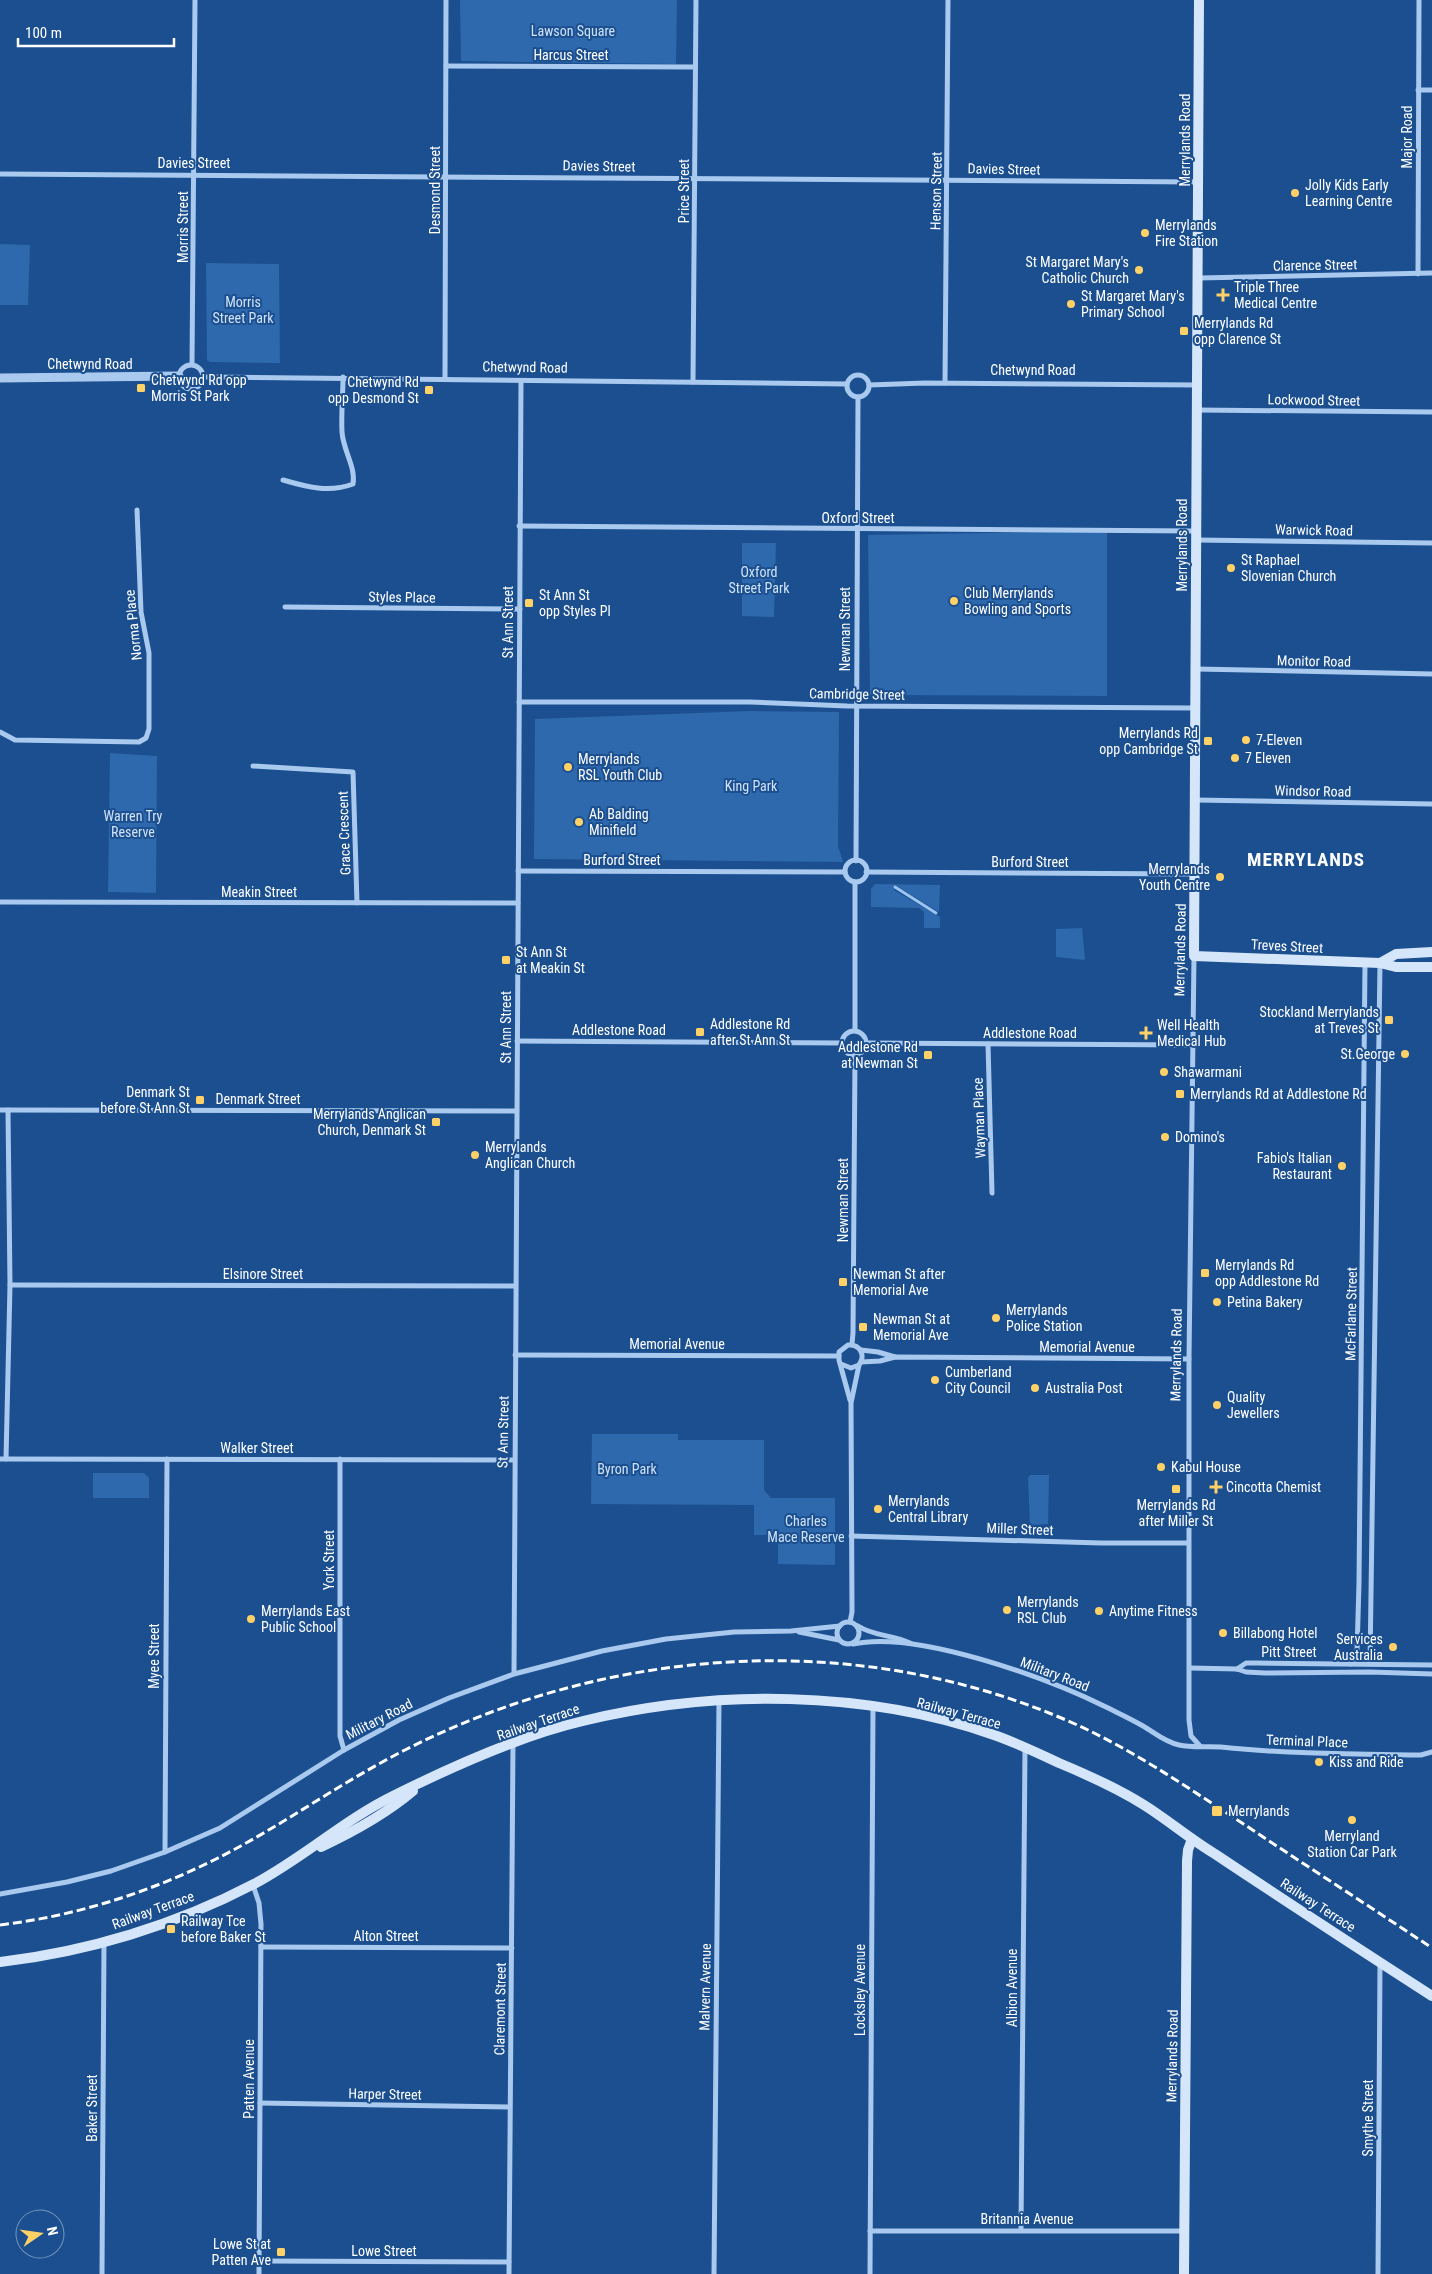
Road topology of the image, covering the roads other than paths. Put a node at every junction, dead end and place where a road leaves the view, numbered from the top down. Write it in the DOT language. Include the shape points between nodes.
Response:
graph roads {
  1 [pos="195,0"];
  2 [pos="446,0"];
  3 [pos="696,0"];
  4 [pos="948,0"];
  5 [pos="1199,0"];
  6 [pos="1419,0"];
  7 [pos="446,66"];
  8 [pos="695,67"];
  9 [pos="1418,90"];
  10 [pos="1432,90"];
  11 [pos="0,174"];
  12 [pos="194,174"];
  13 [pos="446,176"];
  14 [pos="696,178"];
  15 [pos="947,180"];
  16 [pos="1198,182"];
  17 [pos="1418,274"];
  18 [pos="1432,274"];
  19 [pos="1198,278"];
  20 [pos="192,364"];
  21 [pos="179,376"];
  22 [pos="204,377"];
  23 [pos="343,377"];
  24 [pos="0,378"];
  25 [pos="445,379"];
  26 [pos="521,381"];
  27 [pos="694,382"];
  28 [pos="944,383"];
  29 [pos="847,384"];
  30 [pos="1197,385"];
  31 [pos="869,386"];
  32 [pos="858,397"];
  33 [pos="1197,410"];
  34 [pos="1432,412"];
  35 [pos="283,480"];
  36 [pos="137,510"];
  37 [pos="520,526"];
  38 [pos="857,529"];
  39 [pos="1196,536"];
  40 [pos="1432,543"];
  41 [pos="285,607"];
  42 [pos="520,609"];
  43 [pos="1195,670"];
  44 [pos="1432,674"];
  45 [pos="519,702"];
  46 [pos="856,705"];
  47 [pos="1195,708"];
  48 [pos="0,733"];
  49 [pos="253,766"];
  50 [pos="1195,800"];
  51 [pos="1432,804"];
  52 [pos="856,861"];
  53 [pos="518,871"];
  54 [pos="845,872"];
  55 [pos="866,872"];
  56 [pos="1194,874"];
  57 [pos="856,882"];
  58 [pos="0,902"];
  59 [pos="357,903"];
  60 [pos="518,903"];
  61 [pos="1432,952"];
  62 [pos="1194,956"];
  63 [pos="1365,963"];
  64 [pos="1380,963"];
  65 [pos="1432,967"];
  66 [pos="855,1030"];
  67 [pos="517,1041"];
  68 [pos="842,1043"];
  69 [pos="867,1043"];
  70 [pos="988,1044"];
  71 [pos="1193,1045"];
  72 [pos="855,1055"];
  73 [pos="0,1110"];
  74 [pos="8,1110"];
  75 [pos="516,1111"];
  76 [pos="992,1192"];
  77 [pos="10,1285"];
  78 [pos="516,1286"];
  79 [pos="852,1344"];
  80 [pos="861,1350"];
  81 [pos="515,1355"];
  82 [pos="839,1356"];
  83 [pos="895,1357"];
  84 [pos="1189,1359"];
  85 [pos="841,1364"];
  86 [pos="860,1364"];
  87 [pos="851,1403"];
  88 [pos="3,1459"];
  89 [pos="166,1459"];
  90 [pos="340,1459"];
  91 [pos="514,1460"];
  92 [pos="851,1536"];
  93 [pos="1188,1543"];
  94 [pos="850,1622"];
  95 [pos="840,1626"];
  96 [pos="858,1626"];
  97 [pos="791,1631"];
  98 [pos="839,1640"];
  99 [pos="853,1644"];
  100 [pos="913,1644"];
  101 [pos="1352,1664"];
  102 [pos="1370,1664"];
  103 [pos="1432,1665"];
  104 [pos="1190,1668"];
  105 [pos="1237,1669"];
  106 [pos="514,1674"];
  107 [pos="1432,1674"];
  108 [pos="719,1701"];
  109 [pos="873,1707"];
  110 [pos="513,1744"];
  111 [pos="1181,1746"];
  112 [pos="1200,1746"];
  113 [pos="1025,1747"];
  114 [pos="344,1750"];
  115 [pos="1432,1752"];
  116 [pos="1192,1839"];
  117 [pos="164,1852"];
  118 [pos="253,1885"];
  119 [pos="0,1894"];
  120 [pos="104,1942"];
  121 [pos="260,1947"];
  122 [pos="512,1948"];
  123 [pos="0,1962"];
  124 [pos="1380,1962"];
  125 [pos="1432,1996"];
  126 [pos="260,2103"];
  127 [pos="509,2107"];
  128 [pos="1021,2230"];
  129 [pos="870,2231"];
  130 [pos="1184,2231"];
  131 [pos="259,2261"];
  132 [pos="509,2262"];
  133 [pos="102,2274"];
  134 [pos="259,2274"];
  135 [pos="509,2274"];
  136 [pos="714,2274"];
  137 [pos="870,2274"];
  138 [pos="1184,2274"];
  139 [pos="1378,2274"];
  1 -- 12 [label="street, Morris Street"];
  2 -- 7 [label="street, Desmond Street"];
  3 -- 8 [label="street, Price Street"];
  4 -- 15 [label="street, Henson Street"];
  5 -- 16 [label="main road, Merrylands Road"];
  6 -- 9 [label="street, Major Road"];
  7 -- 8 [label="street, Harcus Street"];
  7 -- 13 [label="street, Desmond Street"];
  8 -- 14 [label="street, Price Street"];
  9 -- 10 [label="street"];
  9 -- 17 [label="street, Major Road"];
  11 -- 12 [label="street, Davies Street"];
  12 -- 13 [label="street, Davies Street"];
  12 -- 20 [label="street, Morris Street"];
  13 -- 14 [label="street, Davies Street"];
  13 -- 25 [label="street, Desmond Street"];
  14 -- 15 [label="street, Davies Street"];
  14 -- 27 [label="street, Price Street"];
  15 -- 16 [label="street, Davies Street"];
  15 -- 28 [label="street, Henson Street"];
  16 -- 19 [label="main road, Merrylands Road"];
  17 -- 18 [label="street, Clarence Street"];
  17 -- 19 [label="street, Clarence Street"];
  19 -- 30 [label="main road, Merrylands Road"];
  20 -- 21 [label="street" via="182,369"];
  20 -- 22 [label="street" via="199,367"];
  21 -- 22 [label="street" via="182,384 193,389 201,385"];
  21 -- 24 [label="street, Chetwynd Road"];
  22 -- 23 [label="street, Chetwynd Road"];
  23 -- 25 [label="street, Chetwynd Road"];
  23 -- 35 [label="street" via="342,432 355,474 353,484 340,489 317,488"];
  25 -- 26 [label="street, Chetwynd Road"];
  26 -- 27 [label="street, Chetwynd Road"];
  26 -- 37 [label="street, St Ann Street"];
  27 -- 29 [label="street, Chetwynd Road"];
  28 -- 30 [label="street, Chetwynd Road"];
  28 -- 31 [label="street, Chetwynd Road"];
  29 -- 31 [label="street" via="853,376 860,375"];
  29 -- 32 [label="street" via="849,393"];
  30 -- 33 [label="main road, Merrylands Road"];
  31 -- 32 [label="street" via="867,392"];
  32 -- 38 [label="street, Newman Street"];
  33 -- 34 [label="street, Lockwood Street"];
  33 -- 39 [label="main road, Merrylands Road"];
  36 -- 48 [label="street, Norma Place" via="141,612 149,653 149,729 146,738 139,742 15,740"];
  37 -- 38 [label="street, Oxford Street"];
  37 -- 42 [label="street, St Ann Street"];
  38 -- 39 [label="street, Oxford Street"];
  38 -- 46 [label="street, Newman Street"];
  39 -- 40 [label="street, Warwick Road"];
  39 -- 43 [label="main road, Merrylands Road"];
  41 -- 42 [label="street, Styles Place"];
  42 -- 45 [label="street, St Ann Street"];
  43 -- 44 [label="street, Monitor Road"];
  43 -- 47 [label="main road, Merrylands Road"];
  45 -- 46 [label="street, Cambridge Street"];
  45 -- 53 [label="street, St Ann Street"];
  46 -- 47 [label="street, Cambridge Street"];
  46 -- 52 [label="street, Newman Street"];
  47 -- 50 [label="main road, Merrylands Road"];
  49 -- 59 [label="street, Grace Crescent" via="354,772"];
  50 -- 51 [label="street, Windsor Road"];
  50 -- 56 [label="main road, Merrylands Road"];
  52 -- 54 [label="street" via="847,865"];
  52 -- 55 [label="street" via="862,863"];
  53 -- 54 [label="street, Burford Street"];
  53 -- 60 [label="street, St Ann Street"];
  54 -- 57 [label="street" via="849,880"];
  55 -- 56 [label="street, Burford Street"];
  55 -- 57 [label="street" via="864,878"];
  56 -- 62 [label="main road, Merrylands Road"];
  57 -- 66 [label="street"];
  58 -- 59 [label="street, Meakin Street"];
  59 -- 60 [label="street, Meakin Street"];
  60 -- 67 [label="street, St Ann Street"];
  61 -- 64 [label="main road, Treves Street" via="1396,954"];
  62 -- 63 [label="main road, Treves Street"];
  62 -- 71 [label="street, Merrylands Road"];
  63 -- 64 [label="main road, Treves Street"];
  63 -- 101 [label="street, McFarlane Street" via="1359,1583 1357,1652"];
  64 -- 65 [label="main road, Treves Street" via="1396,968"];
  64 -- 102 [label="street, McFarlane Street"];
  66 -- 68 [label="street" via="847,1032"];
  66 -- 69 [label="street" via="862,1033"];
  67 -- 68 [label="street, Addlestone Road"];
  67 -- 75 [label="street, St Ann Street"];
  68 -- 72 [label="street" via="847,1053"];
  69 -- 70 [label="street, Addlestone Road"];
  69 -- 72 [label="street" via="864,1050"];
  70 -- 71 [label="street, Addlestone Road"];
  70 -- 76 [label="street, Wayman Place"];
  71 -- 84 [label="street, Merrylands Road"];
  72 -- 79 [label="street, Newman Street"];
  73 -- 74 [label="street, Denmark Street"];
  74 -- 75 [label="street, Denmark Street"];
  74 -- 77 [label="street"];
  75 -- 78 [label="street, St Ann Street"];
  77 -- 78 [label="street, Elsinore Street"];
  77 -- 88 [label="street"];
  78 -- 81 [label="street, St Ann Street"];
  79 -- 80 [label="street"];
  79 -- 82 [label="street" via="844,1346"];
  80 -- 83 [label="street, Memorial Avenue"];
  80 -- 86 [label="street"];
  81 -- 82 [label="street, Memorial Avenue"];
  81 -- 91 [label="street, St Ann Street"];
  82 -- 85 [label="street"];
  83 -- 84 [label="street, Memorial Avenue"];
  83 -- 86 [label="street, Memorial Avenue"];
  84 -- 93 [label="street, Merrylands Road"];
  85 -- 86 [label="street" via="852,1368"];
  85 -- 87 [label="street"];
  86 -- 87 [label="street"];
  87 -- 92 [label="street"];
  88 -- 89 [label="street, Walker Street"];
  89 -- 90 [label="street, Walker Street"];
  89 -- 117 [label="street, Myee Street"];
  90 -- 91 [label="street, Walker Street"];
  90 -- 114 [label="street, York Street" via="340,1736"];
  91 -- 106 [label="street, St Ann Street"];
  92 -- 93 [label="street, Miller Street"];
  92 -- 94 [label="street"];
  93 -- 104 [label="street, Merrylands Road"];
  94 -- 95 [label="street"];
  94 -- 96 [label="street"];
  95 -- 97 [label="street, Military Road"];
  95 -- 98 [label="street"];
  96 -- 99 [label="street" via="860,1635"];
  96 -- 100 [label="street, Military Road" via="897,1636"];
  97 -- 98 [label="street, Military Road"];
  97 -- 106 [label="street, Military Road" via="734,1632 666,1639 602,1650"];
  98 -- 99 [label="street"];
  99 -- 100 [label="street, Military Road" via="876,1641"];
  100 -- 111 [label="street, Military Road" via="1034,1677 1087,1698"];
  101 -- 102 [label="street, Pitt Street"];
  101 -- 105 [label="street, Pitt Street" via="1246,1663"];
  102 -- 103 [label="street, Pitt Street"];
  104 -- 105 [label="street, Pitt Street"];
  104 -- 112 [label="street, Merrylands Road" via="1189,1729 1190,1736"];
  105 -- 107 [label="street, Pitt Street" via="1265,1673"];
  106 -- 114 [label="street, Military Road" via="424,1709"];
  108 -- 109 [label="main road, Railway Terrace" via="787,1699"];
  108 -- 110 [label="main road, Railway Terrace" via="595,1718"];
  108 -- 136 [label="street, Malvern Avenue"];
  109 -- 113 [label="main road, Railway Terrace" via="953,1723"];
  109 -- 129 [label="street, Locksley Avenue"];
  110 -- 118 [label="main road, Railway Terrace" via="371,1808"];
  110 -- 122 [label="street, Claremont Street"];
  111 -- 112 [label="street, Terminal Place"];
  112 -- 115 [label="street, Terminal Place" via="1281,1752 1420,1755"];
  113 -- 116 [label="main road, Railway Terrace" via="1143,1804"];
  113 -- 128 [label="street, Albion Avenue"];
  114 -- 117 [label="street, Military Road" via="220,1828"];
  116 -- 124 [label="main road, Railway Terrace"];
  116 -- 130 [label="main road, Merrylands Road" via="1187,1860"];
  117 -- 119 [label="street, Military Road" via="111,1871"];
  118 -- 120 [label="main road, Railway Terrace" via="184,1915"];
  118 -- 121 [label="street, Patten Avenue" via="259,1904"];
  120 -- 123 [label="main road, Railway Terrace"];
  120 -- 133 [label="street, Baker Street"];
  121 -- 122 [label="street, Alton Street"];
  121 -- 126 [label="street, Patten Avenue"];
  122 -- 127 [label="street, Claremont Street"];
  124 -- 125 [label="main road, Railway Terrace"];
  124 -- 139 [label="street, Smythe Street"];
  126 -- 127 [label="street, Harper Street"];
  126 -- 131 [label="street, Patten Avenue"];
  127 -- 132 [label="street, Claremont Street"];
  128 -- 129 [label="street, Britannia Avenue"];
  128 -- 130 [label="street, Britannia Avenue"];
  129 -- 137 [label="street, Locksley Avenue"];
  130 -- 138 [label="main road, Merrylands Road"];
  131 -- 132 [label="street, Lowe Street"];
  131 -- 134 [label="street, Patten Avenue"];
  132 -- 135 [label="street, Claremont Street"];
}
